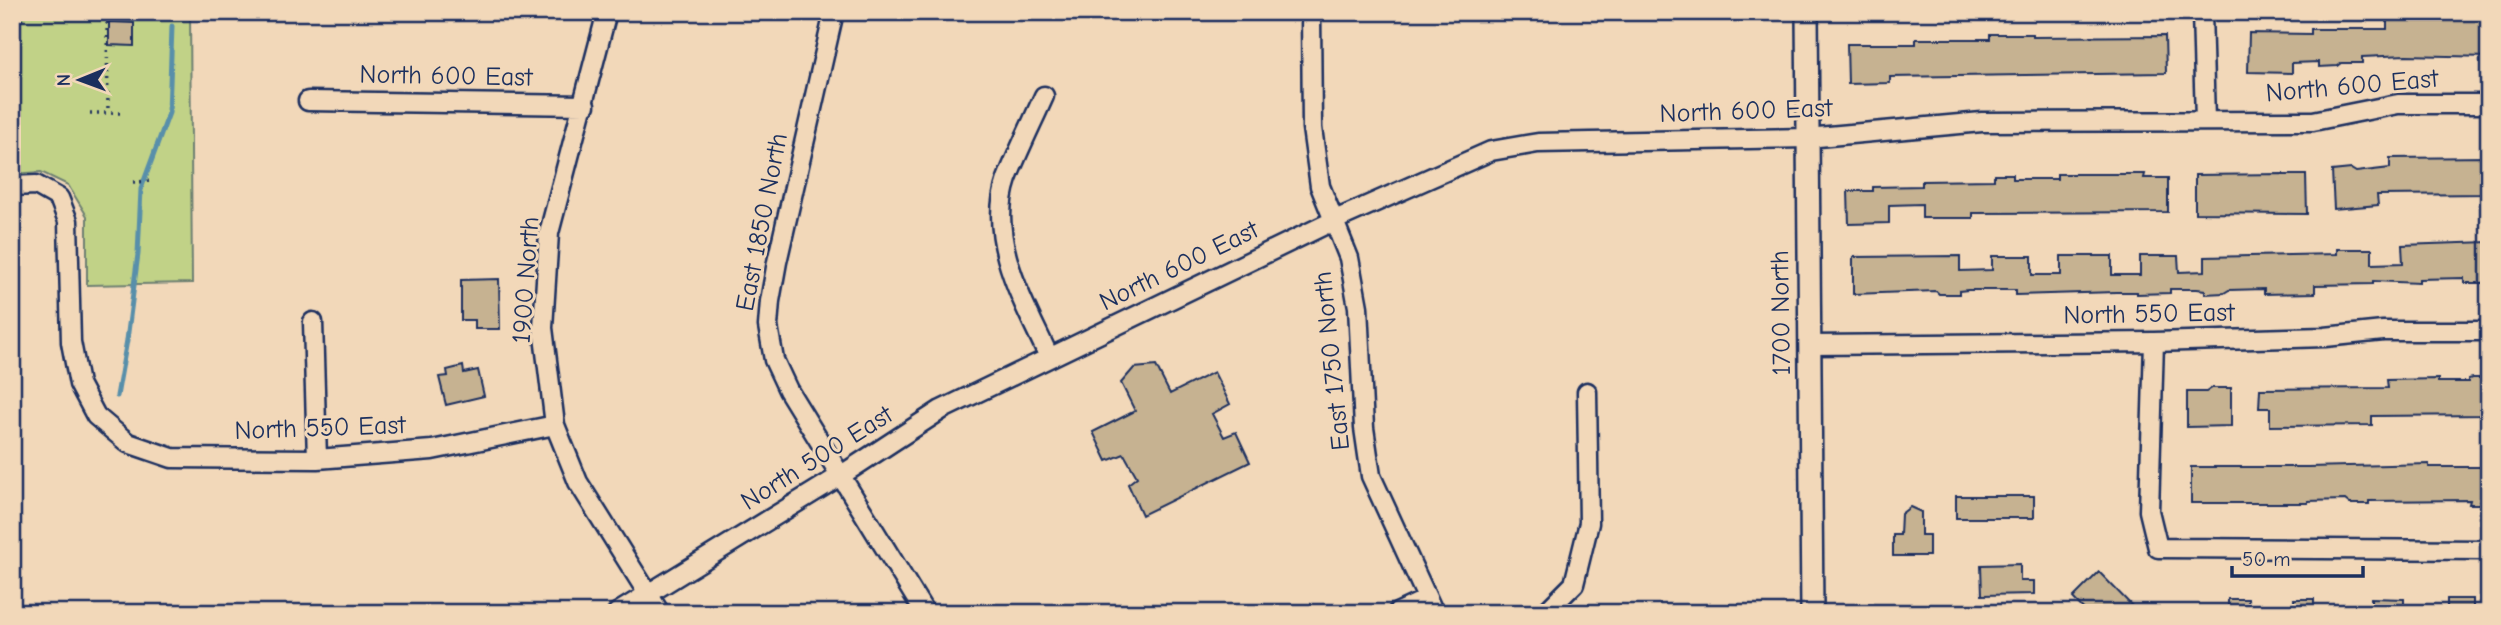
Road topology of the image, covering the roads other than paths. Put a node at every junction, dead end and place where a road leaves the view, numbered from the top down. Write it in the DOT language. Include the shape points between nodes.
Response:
graph roads {
  1 [pos="607,12"];
  2 [pos="834,12"];
  3 [pos="1311,12"];
  4 [pos="1807,12"];
  5 [pos="2202,12"];
  6 [pos="1044,96"];
  7 [pos="308,101"];
  8 [pos="584,104"];
  9 [pos="2489,104"];
  10 [pos="2205,121"];
  11 [pos="1807,138"];
  12 [pos="12,186"];
  13 [pos="1335,220"];
  14 [pos="313,322"];
  15 [pos="2489,331"];
  16 [pos="2154,342"];
  17 [pos="1810,345"];
  18 [pos="1049,357"];
  19 [pos="1587,393"];
  20 [pos="555,425"];
  21 [pos="317,459"];
  22 [pos="840,477"];
  23 [pos="2489,550"];
  24 [pos="649,593"];
  25 [pos="1430,606"];
  26 [pos="617,613"];
  27 [pos="660,613"];
  28 [pos="925,613"];
  29 [pos="1397,613"];
  30 [pos="1545,613"];
  31 [pos="1812,613"];
  1 -- 8 [label="street, 1900 North"];
  2 -- 22 [label="street, East 1850 North" via="777,262 768,326 774,360 788,390"];
  3 -- 13 [label="street, East 1750 North" via="1312,128 1320,186"];
  4 -- 11 [label="street, 1700 North"];
  5 -- 10 [label="street"];
  6 -- 18 [label="street" via="1006,182 1001,221 1010,270"];
  7 -- 8 [label="street, North 600 East"];
  8 -- 20 [label="street, 1900 North" via="549,233 543,328"];
  9 -- 10 [label="street, North 600 East" via="2398,104 2312,121"];
  10 -- 11 [label="street, North 600 East" via="1982,122"];
  11 -- 13 [label="street, North 600 East" via="1538,142 1491,151"];
  11 -- 17 [label="street, 1700 North"];
  12 -- 21 [label="street, North 550 East" via="36,185 59,198 68,221 71,342 79,384 96,416 128,443 172,458"];
  13 -- 18 [label="street, North 600 East"];
  13 -- 25 [label="street, East 1750 North" via="1349,258 1358,307 1371,477"];
  14 -- 21 [label="street"];
  15 -- 16 [label="street, North 550 East"];
  16 -- 17 [label="street, North 550 East"];
  16 -- 23 [label="street" via="2149,511 2158,548"];
  17 -- 31 [label="street, 1700 North"];
  18 -- 22 [label="street, North 500 East" via="941,410"];
  19 -- 30 [label="street" via="1589,523 1574,584"];
  20 -- 21 [label="street, North 550 East" via="432,450"];
  20 -- 24 [label="street, 1900 North" via="578,482"];
  22 -- 24 [label="street, North 500 East"];
  22 -- 28 [label="street, East 1850 North"];
  24 -- 26 [label="street, North 500 East"];
  24 -- 27 [label="street, 1900 North"];
  25 -- 29 [label="street"];
}
